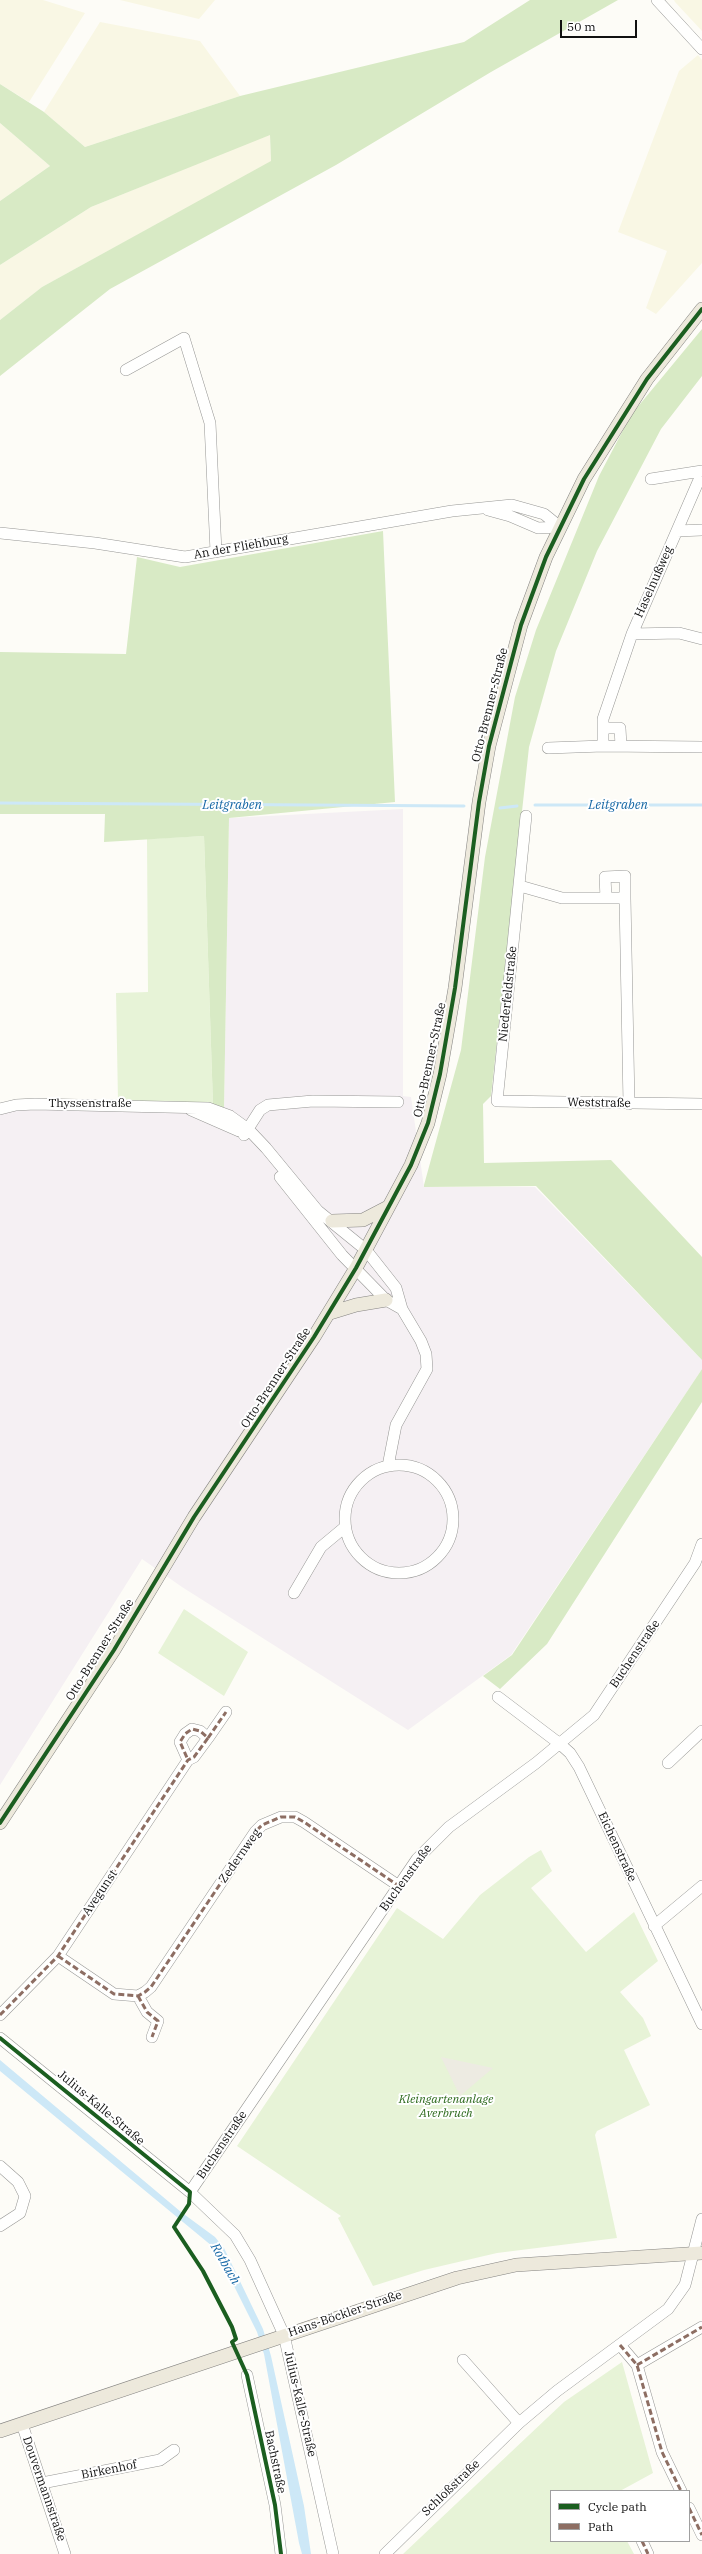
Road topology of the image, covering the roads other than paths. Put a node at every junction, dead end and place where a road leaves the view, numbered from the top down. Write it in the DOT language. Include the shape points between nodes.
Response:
graph roads {
  1 [pos="657,0"];
  2 [pos="702,50"];
  3 [pos="702,309"];
  4 [pos="126,370"];
  5 [pos="702,472"];
  6 [pos="651,479"];
  7 [pos="560,527"];
  8 [pos="702,530"];
  9 [pos="677,531"];
  10 [pos="0,533"];
  11 [pos="216,552"];
  12 [pos="632,634"];
  13 [pos="702,639"];
  14 [pos="603,728"];
  15 [pos="604,746"];
  16 [pos="621,746"];
  17 [pos="702,747"];
  18 [pos="548,748"];
  19 [pos="526,816"];
  20 [pos="520,886"];
  21 [pos="606,898"];
  22 [pos="625,898"];
  23 [pos="496,1101"];
  24 [pos="398,1102"];
  25 [pos="629,1104"];
  26 [pos="702,1104"];
  27 [pos="0,1109"];
  28 [pos="246,1132"];
  29 [pos="390,1206"];
  30 [pos="332,1221"];
  31 [pos="366,1250"];
  32 [pos="356,1268"];
  33 [pos="386,1300"];
  34 [pos="402,1310"];
  35 [pos="330,1313"];
  36 [pos="388,1466"];
  37 [pos="345,1527"];
  38 [pos="702,1544"];
  39 [pos="294,1592"];
  40 [pos="498,1697"];
  41 [pos="226,1712"];
  42 [pos="702,1731"];
  43 [pos="208,1738"];
  44 [pos="560,1744"];
  45 [pos="188,1760"];
  46 [pos="668,1763"];
  47 [pos="0,1822"];
  48 [pos="399,1886"];
  49 [pos="702,1886"];
  50 [pos="654,1926"];
  51 [pos="58,1956"];
  52 [pos="138,1996"];
  53 [pos="0,2015"];
  54 [pos="702,2024"];
  55 [pos="152,2037"];
  56 [pos="0,2038"];
  57 [pos="0,2166"];
  58 [pos="190,2192"];
  59 [pos="702,2219"];
  60 [pos="0,2226"];
  61 [pos="697,2253"];
  62 [pos="702,2327"];
  63 [pos="278,2337"];
  64 [pos="620,2345"];
  65 [pos="463,2360"];
  66 [pos="637,2365"];
  67 [pos="247,2375"];
  68 [pos="519,2423"];
  69 [pos="22,2424"];
  70 [pos="0,2430"];
  71 [pos="174,2450"];
  72 [pos="42,2483"];
  73 [pos="681,2490"];
  74 [pos="690,2510"];
  75 [pos="702,2535"];
  76 [pos="642,2542"];
  77 [pos="65,2554"];
  78 [pos="281,2554"];
  79 [pos="333,2554"];
  80 [pos="385,2554"];
  81 [pos="648,2554"];
  1 -- 2 [label="street"];
  3 -- 7 [label="main road, Otto-Brenner-Straße" via="647,379 607,439"];
  4 -- 11 [label="street" via="184,338 210,423"];
  5 -- 6 [label="street"];
  5 -- 9 [label="street, Haselnußweg"];
  7 -- 11 [label="street, An der Fliehburg" via="544,514 512,505 452,511"];
  7 -- 29 [label="main road, Otto-Brenner-Straße" via="521,625 500,696 479,802 455,988 440,1074 428,1123 411,1165"];
  8 -- 9 [label="street"];
  9 -- 12 [label="street, Haselnußweg"];
  10 -- 11 [label="street, An der Fliehburg" via="95,543 185,557"];
  12 -- 13 [label="street, Haselnußweg" via="679,633"];
  12 -- 14 [label="street, Haselnußweg" via="603,719"];
  14 -- 15 [label="street, Haselnußweg"];
  14 -- 16 [label="street" via="620,728"];
  15 -- 16 [label="street"];
  15 -- 18 [label="street"];
  16 -- 17 [label="street"];
  19 -- 20 [label="street, Niederfeldstraße"];
  20 -- 21 [label="street" via="562,898"];
  20 -- 23 [label="street, Niederfeldstraße"];
  21 -- 22 [label="street"];
  21 -- 22 [label="street" via="606,877 625,876"];
  22 -- 25 [label="street"];
  23 -- 25 [label="street, Weststraße"];
  24 -- 28 [label="street" via="313,1101 268,1105 260,1110"];
  25 -- 26 [label="street, Weststraße"];
  27 -- 28 [label="street, Thyssenstraße" via="35,1104 180,1105"];
  28 -- 30 [label="street, Thyssenstraße" via="266,1148 318,1211"];
  28 -- 32 [label="street, Thyssenstraße" via="342,1255"];
  29 -- 30 [label="main road" via="363,1220"];
  29 -- 31 [label="main road, Otto-Brenner-Straße"];
  30 -- 31 [label="street, Thyssenstraße"];
  31 -- 32 [label="main road, Otto-Brenner-Straße"];
  31 -- 34 [label="street, Thyssenstraße" via="396,1288"];
  32 -- 33 [label="street, Thyssenstraße"];
  32 -- 35 [label="main road, Otto-Brenner-Straße"];
  33 -- 34 [label="street, Thyssenstraße"];
  33 -- 35 [label="main road"];
  34 -- 36 [label="street" via="421,1341 428,1369 396,1425"];
  35 -- 47 [label="main road, Otto-Brenner-Straße" via="194,1517 114,1650"];
  36 -- 37 [label="street" via="369,1474 354,1488 346,1506"];
  36 -- 37 [label="street" via="406,1465 423,1470 448,1496 453,1513 452,1531 445,1548 433,1562 398,1574 380,1570 363,1560 351,1545"];
  37 -- 39 [label="street" via="321,1547"];
  38 -- 44 [label="street, Buchenstraße" via="695,1562 594,1715"];
  40 -- 44 [label="street, Eichenstraße"];
  41 -- 43 [label="street, Avegunst"];
  42 -- 46 [label="street"];
  43 -- 45 [label="street, Avegunst" via="194,1757"];
  43 -- 45 [label="street" via="200,1731 192,1730 186,1734 180,1742"];
  44 -- 48 [label="street, Buchenstraße" via="432,1842"];
  44 -- 50 [label="street, Eichenstraße" via="579,1767"];
  45 -- 51 [label="street, Avegunst"];
  48 -- 52 [label="street, Zedernweg" via="295,1817 286,1816 271,1820 255,1832 151,1987"];
  48 -- 58 [label="street, Buchenstraße"];
  49 -- 50 [label="street"];
  50 -- 54 [label="street, Eichenstraße"];
  51 -- 52 [label="street" via="114,1994"];
  51 -- 53 [label="street, Avegunst"];
  52 -- 55 [label="street" via="147,2012 158,2021"];
  56 -- 58 [label="street, Julius-Kalle-Straße"];
  57 -- 60 [label="street" via="18,2182 25,2196 20,2213"];
  58 -- 63 [label="street, Julius-Kalle-Straße" via="235,2235 250,2260"];
  59 -- 61 [label="street, Schloßstraße"];
  61 -- 63 [label="main road, Hans-Böckler-Straße" via="516,2265 457,2278"];
  61 -- 64 [label="street, Schloßstraße" via="678,2298 668,2309"];
  62 -- 66 [label="street"];
  63 -- 69 [label="main road, Hans-Böckler-Straße"];
  63 -- 79 [label="street, Julius-Kalle-Straße"];
  64 -- 66 [label="street"];
  64 -- 68 [label="street, Schloßstraße" via="557,2391"];
  65 -- 68 [label="street"];
  66 -- 73 [label="street" via="662,2452"];
  67 -- 78 [label="street, Bachstraße" via="274,2505"];
  68 -- 80 [label="street, Schloßstraße"];
  69 -- 70 [label="main road, Hans-Böckler-Straße"];
  69 -- 72 [label="street, Douvermannstraße"];
  71 -- 72 [label="street, Birkenhof" via="160,2460"];
  72 -- 77 [label="street, Douvermannstraße"];
  74 -- 75 [label="street"];
  76 -- 81 [label="street"];
}
